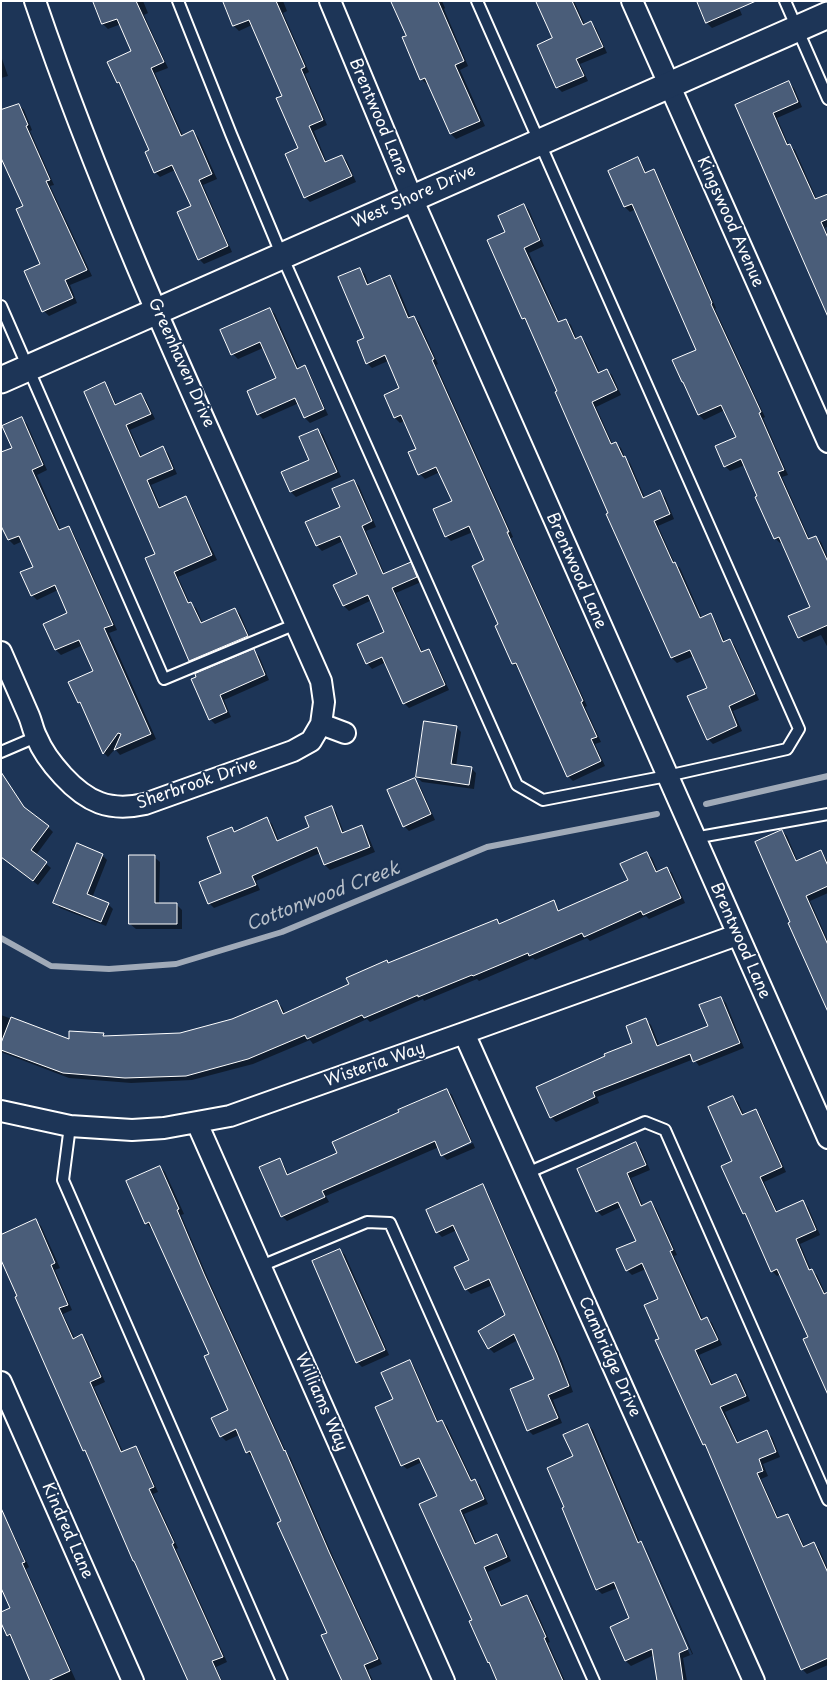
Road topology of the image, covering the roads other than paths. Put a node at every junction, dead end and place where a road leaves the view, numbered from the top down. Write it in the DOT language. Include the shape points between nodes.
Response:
graph roads {
  1 [pos="35,1"];
  2 [pos="178,1"];
  3 [pos="330,1"];
  4 [pos="477,1"];
  5 [pos="632,1"];
  6 [pos="784,1"];
  7 [pos="828,15"];
  8 [pos="797,28"];
  9 [pos="670,85"];
  10 [pos="828,99"];
  11 [pos="540,142"];
  12 [pos="412,198"];
  13 [pos="282,256"];
  14 [pos="1,306"];
  15 [pos="158,312"];
  16 [pos="27,368"];
  17 [pos="1,380"];
  18 [pos="828,442"];
  19 [pos="296,624"];
  20 [pos="1,652"];
  21 [pos="321,724"];
  22 [pos="345,733"];
  23 [pos="36,737"];
  24 [pos="1,752"];
  25 [pos="667,776"];
  26 [pos="828,814"];
  27 [pos="694,838"];
  28 [pos="737,934"];
  29 [pos="464,1033"];
  30 [pos="1,1111"];
  31 [pos="197,1123"];
  32 [pos="70,1126"];
  33 [pos="828,1138"];
  34 [pos="527,1173"];
  35 [pos="261,1266"];
  36 [pos="1,1382"];
  37 [pos="828,1500"];
  38 [pos="132,1681"];
  39 [pos="282,1681"];
  40 [pos="444,1681"];
  41 [pos="594,1681"];
  42 [pos="754,1681"];
  1 -- 15 [label="street, Greenhaven Drive" via="85,141"];
  2 -- 13 [label="lane"];
  3 -- 12 [label="street, Brentwood Lane"];
  4 -- 11 [label="lane"];
  5 -- 9 [label="street, Kingswood Avenue"];
  6 -- 8 [label="lane"];
  7 -- 8 [label="street, West Shore Drive"];
  8 -- 9 [label="street, West Shore Drive"];
  8 -- 10 [label="lane"];
  9 -- 11 [label="street, West Shore Drive"];
  9 -- 18 [label="street, Kingswood Avenue"];
  11 -- 12 [label="street, West Shore Drive"];
  11 -- 25 [label="lane" via="799,729 787,749"];
  12 -- 13 [label="street, West Shore Drive"];
  12 -- 25 [label="street, Brentwood Lane"];
  13 -- 15 [label="street, West Shore Drive"];
  13 -- 25 [label="lane" via="517,785 543,800"];
  14 -- 16 [label="lane"];
  15 -- 16 [label="street, West Shore Drive"];
  15 -- 19 [label="street, Greenhaven Drive"];
  16 -- 17 [label="street, West Shore Drive"];
  16 -- 19 [label="lane" via="164,679"];
  19 -- 21 [label="street, Greenhaven Drive" via="321,681 324,702"];
  20 -- 23 [label="street, Sherbrook Drive"];
  21 -- 22 [label="street"];
  21 -- 23 [label="street, Sherbrook Drive" via="311,741 293,751 131,807 114,807 93,801 76,790 49,762"];
  23 -- 24 [label="lane"];
  25 -- 27 [label="street, Brentwood Lane"];
  26 -- 27 [label="lane"];
  27 -- 28 [label="street, Brentwood Lane"];
  28 -- 29 [label="street, Wisteria Way"];
  28 -- 33 [label="street, Brentwood Lane"];
  29 -- 31 [label="street, Wisteria Way" via="230,1116"];
  29 -- 34 [label="street, Cambridge Drive"];
  30 -- 32 [label="street, Wisteria Way"];
  31 -- 32 [label="street, Wisteria Way" via="132,1130"];
  31 -- 35 [label="street, Williams Way"];
  32 -- 39 [label="lane" via="62,1180"];
  34 -- 37 [label="lane" via="645,1122 665,1130"];
  34 -- 42 [label="street, Cambridge Drive"];
  35 -- 40 [label="street, Williams Way"];
  35 -- 41 [label="lane" via="367,1222 390,1223"];
  36 -- 38 [label="street, Kindred Lane"];
}
